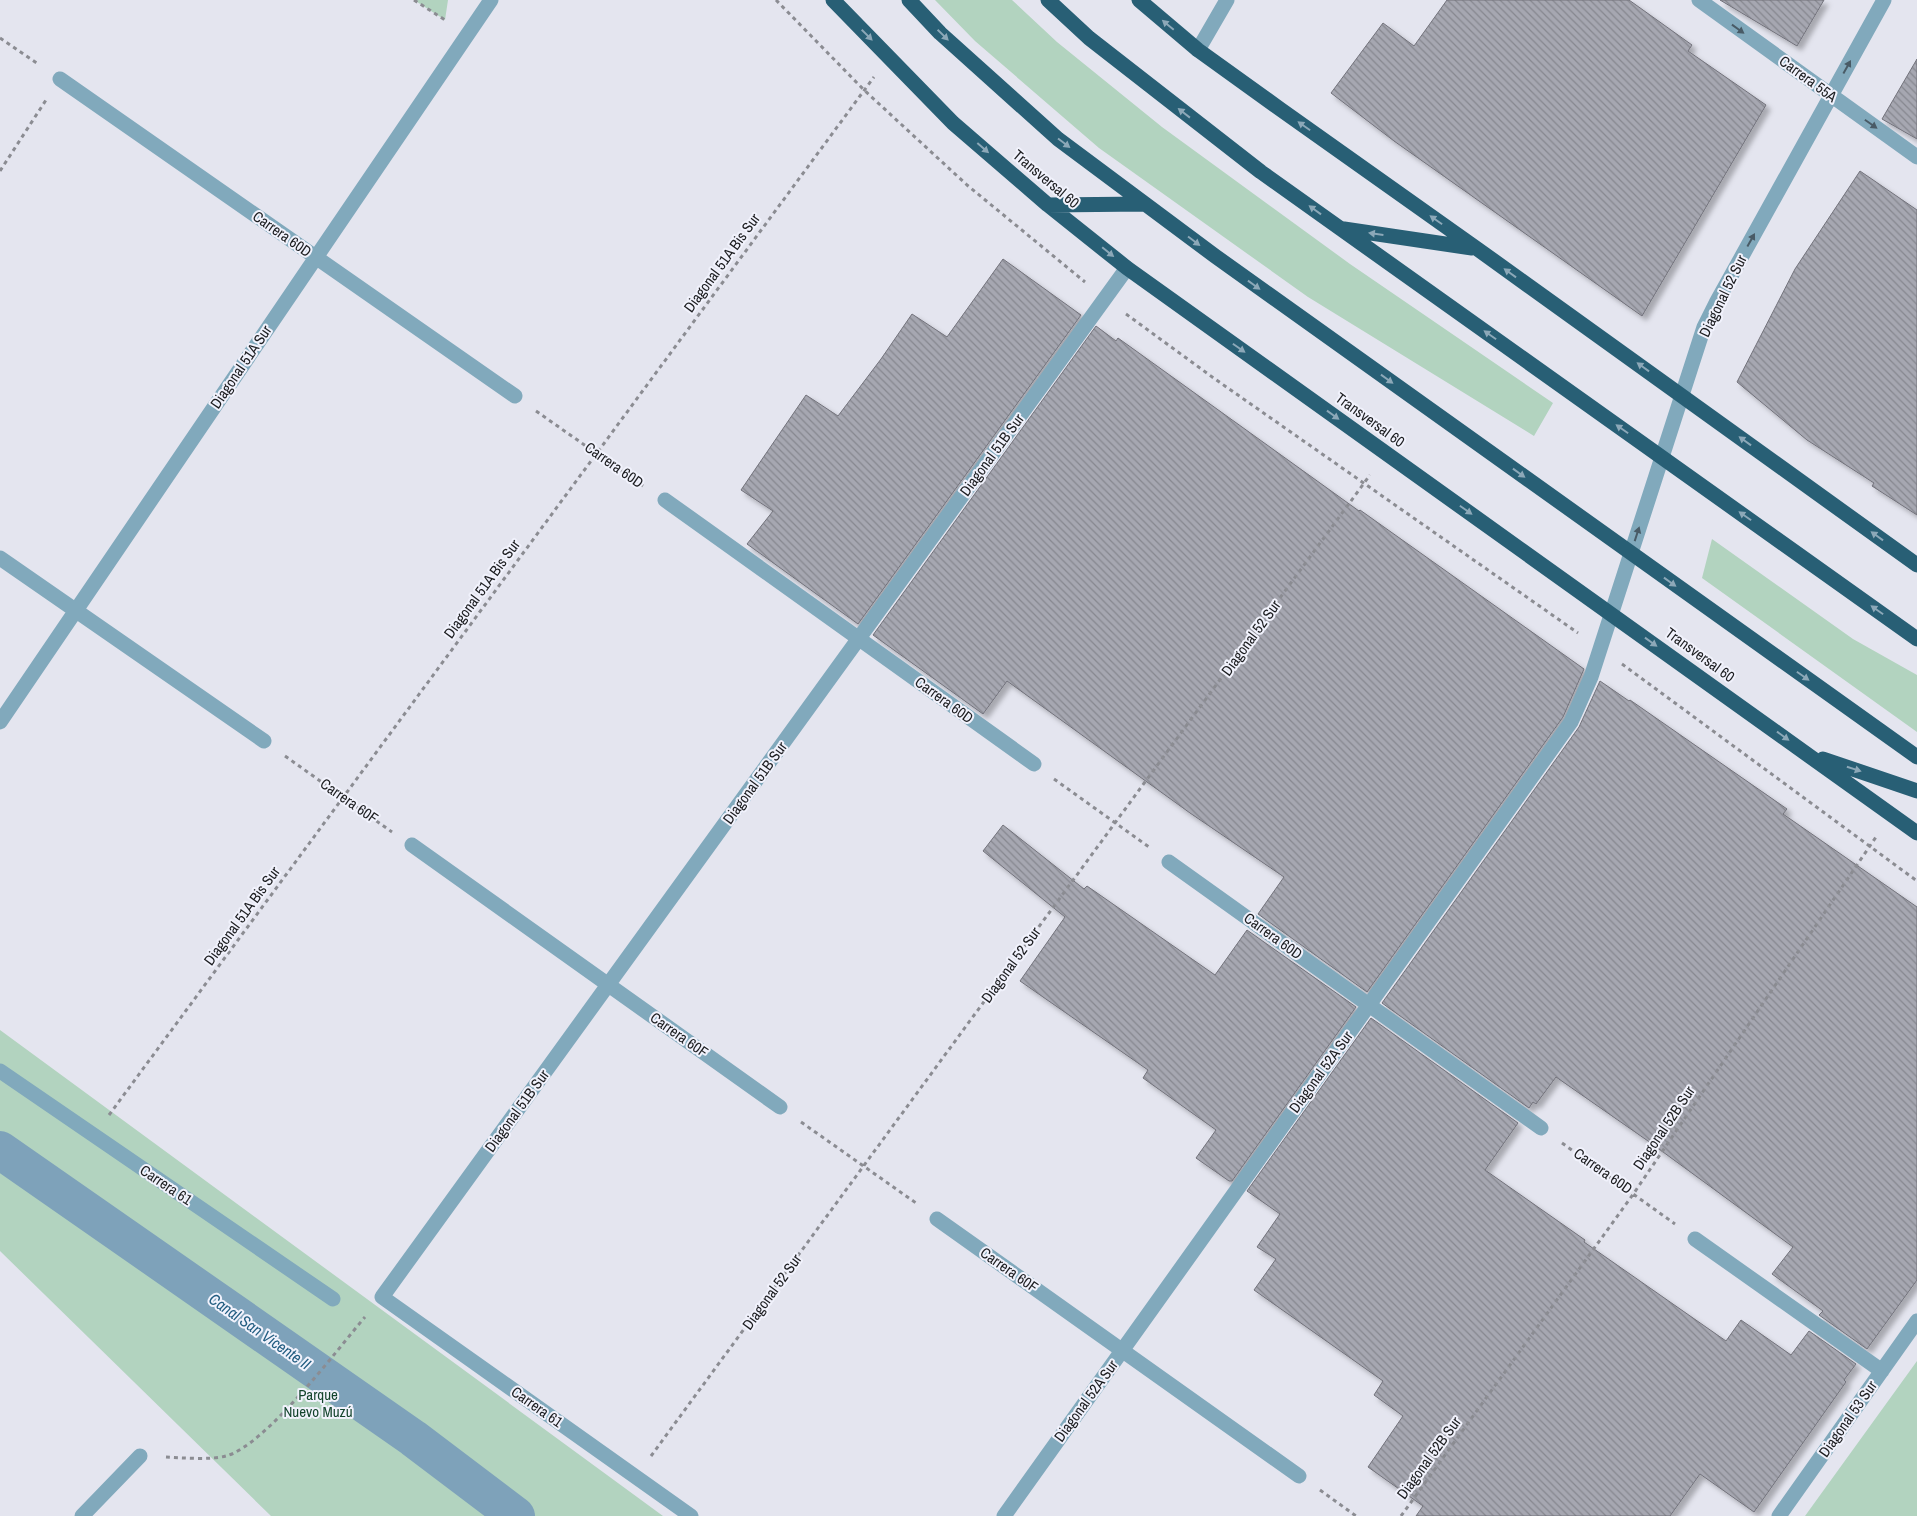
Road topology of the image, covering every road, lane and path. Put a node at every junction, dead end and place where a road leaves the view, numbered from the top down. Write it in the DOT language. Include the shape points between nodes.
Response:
graph roads {
  1 [pos="414,0"];
  2 [pos="776,0"];
  3 [pos="833,0"];
  4 [pos="909,0"];
  5 [pos="1048,0"];
  6 [pos="1139,0"];
  7 [pos="1227,0"];
  8 [pos="1699,0"];
  9 [pos="1884,0"];
  10 [pos="486,4"];
  11 [pos="468,35"];
  12 [pos="0,38"];
  13 [pos="1198,50"];
  14 [pos="889,57"];
  15 [pos="60,80"];
  16 [pos="864,90"];
  17 [pos="1831,96"];
  18 [pos="1917,157"];
  19 [pos="0,171"];
  20 [pos="1144,204"];
  21 [pos="1048,205"];
  22 [pos="1340,228"];
  23 [pos="1476,248"];
  24 [pos="316,258"];
  25 [pos="1127,268"];
  26 [pos="1105,299"];
  27 [pos="515,396"];
  28 [pos="1682,396"];
  29 [pos="596,453"];
  30 [pos="1386,453"];
  31 [pos="1662,457"];
  32 [pos="1364,483"];
  33 [pos="665,500"];
  34 [pos="1631,553"];
  35 [pos="0,558"];
  36 [pos="1917,565"];
  37 [pos="76,610"];
  38 [pos="1611,613"];
  39 [pos="859,639"];
  40 [pos="1917,639"];
  41 [pos="1600,649"];
  42 [pos="0,722"];
  43 [pos="264,741"];
  44 [pos="1808,754"];
  45 [pos="1917,757"];
  46 [pos="1034,764"];
  47 [pos="1917,791"];
  48 [pos="343,798"];
  49 [pos="1115,823"];
  50 [pos="1917,833"];
  51 [pos="412,845"];
  52 [pos="1870,846"];
  53 [pos="1169,862"];
  54 [pos="1917,881"];
  55 [pos="608,985"];
  56 [pos="1369,1005"];
  57 [pos="0,1071"];
  58 [pos="780,1107"];
  59 [pos="1541,1128"];
  60 [pos="94,1136"];
  61 [pos="864,1167"];
  62 [pos="1634,1193"];
  63 [pos="938,1219"];
  64 [pos="1696,1239"];
  65 [pos="382,1297"];
  66 [pos="333,1299"];
  67 [pos="1917,1322"];
  68 [pos="1122,1350"];
  69 [pos="1882,1371"];
  70 [pos="140,1456"];
  71 [pos="1299,1476"];
  72 [pos="636,1477"];
  73 [pos="82,1516"];
  74 [pos="691,1516"];
  75 [pos="1004,1516"];
  76 [pos="1356,1516"];
  77 [pos="1401,1516"];
  78 [pos="1779,1516"];
  1 -- 11 [label="path"];
  2 -- 16 [label="path"];
  3 -- 14 [label="highway, Transversal 60, one-way"];
  4 -- 20 [label="highway, one-way" via="940,33 1058,139"];
  22 -- 5 [label="highway, one-way" via="1187,116 1089,38"];
  13 -- 6 [label="highway, one-way"];
  7 -- 13 [label="street"];
  8 -- 17 [label="street, Carrera 55A, one-way"];
  17 -- 9 [label="street, Diagonal 52 Sur, one-way"];
  10 -- 11 [label="street, Diagonal 51A Sur"];
  11 -- 24 [label="street, Diagonal 51A Sur"];
  12 -- 15 [label="path"];
  23 -- 13 [label="highway, one-way"];
  14 -- 16 [label="path, Diagonal 51A Bis Sur"];
  14 -- 21 [label="highway, Transversal 60, one-way" via="953,123"];
  15 -- 19 [label="path"];
  15 -- 24 [label="street, Carrera 60D"];
  16 -- 26 [label="path" via="967,185"];
  16 -- 29 [label="path, Diagonal 51A Bis Sur"];
  17 -- 18 [label="street, Carrera 55A, one-way"];
  28 -- 17 [label="street, Diagonal 52 Sur, one-way" via="1704,327"];
  20 -- 21 [label="highway"];
  20 -- 34 [label="highway, one-way"];
  21 -- 25 [label="highway, Transversal 60, one-way"];
  23 -- 22 [label="highway, one-way"];
  31 -- 22 [label="highway, one-way"];
  28 -- 23 [label="highway, one-way"];
  24 -- 27 [label="street, Carrera 60D"];
  24 -- 37 [label="street, Diagonal 51A Sur"];
  25 -- 26 [label="street, Diagonal 51B Sur"];
  25 -- 30 [label="highway, Transversal 60, one-way"];
  26 -- 32 [label="path"];
  26 -- 39 [label="street, Diagonal 51B Sur"];
  27 -- 29 [label="path, Carrera 60D"];
  28 -- 31 [label="street, Diagonal 52 Sur"];
  36 -- 28 [label="highway, one-way"];
  29 -- 33 [label="path, Carrera 60D"];
  29 -- 48 [label="path, Diagonal 51A Bis Sur"];
  30 -- 32 [label="path, Diagonal 52 Sur"];
  30 -- 38 [label="highway, Transversal 60, one-way"];
  34 -- 31 [label="street, Diagonal 52 Sur, one-way"];
  40 -- 31 [label="highway, one-way"];
  32 -- 41 [label="path"];
  32 -- 49 [label="path, Diagonal 52 Sur"];
  33 -- 39 [label="street, Carrera 60D"];
  34 -- 38 [label="street, Diagonal 52 Sur"];
  34 -- 45 [label="highway, one-way"];
  35 -- 37 [label="street"];
  37 -- 42 [label="street, Diagonal 51A Sur"];
  37 -- 43 [label="street"];
  38 -- 41 [label="street, Diagonal 52A Sur"];
  38 -- 44 [label="highway, Transversal 60, one-way"];
  39 -- 46 [label="street, Carrera 60D"];
  39 -- 55 [label="street, Diagonal 51B Sur"];
  41 -- 52 [label="path"];
  41 -- 56 [label="street, Diagonal 52A Sur" via="1571,722"];
  43 -- 48 [label="path, Carrera 60F"];
  44 -- 47 [label="highway, one-way"];
  44 -- 50 [label="highway, Transversal 60"];
  46 -- 49 [label="path"];
  48 -- 51 [label="path, Carrera 60F"];
  48 -- 60 [label="path, Diagonal 51A Bis Sur"];
  49 -- 53 [label="path"];
  49 -- 61 [label="path, Diagonal 52 Sur"];
  51 -- 55 [label="street, Carrera 60F"];
  52 -- 54 [label="path"];
  52 -- 62 [label="path, Diagonal 52B Sur"];
  53 -- 56 [label="street, Carrera 60D"];
  55 -- 58 [label="street, Carrera 60F"];
  55 -- 65 [label="street, Diagonal 51B Sur"];
  56 -- 59 [label="street, Carrera 60D"];
  56 -- 68 [label="street, Diagonal 52A Sur"];
  57 -- 60 [label="street, Carrera 61"];
  58 -- 61 [label="path"];
  59 -- 62 [label="path, Carrera 60D"];
  60 -- 66 [label="street, Carrera 61"];
  61 -- 63 [label="path"];
  61 -- 72 [label="path, Diagonal 52 Sur"];
  62 -- 64 [label="path, Carrera 60D"];
  62 -- 77 [label="path, Diagonal 52B Sur"];
  63 -- 68 [label="street, Carrera 60F"];
  64 -- 69 [label="street"];
  65 -- 70 [label="path" via="288,1407 249,1445 226,1456"];
  65 -- 72 [label="street, Carrera 61"];
  67 -- 69 [label="street, Diagonal 53 Sur"];
  68 -- 71 [label="street, Carrera 60F"];
  68 -- 75 [label="street, Diagonal 52A Sur"];
  69 -- 78 [label="street, Diagonal 53 Sur"];
  70 -- 73 [label="street"];
  71 -- 76 [label="path"];
  72 -- 74 [label="street, Carrera 61"];
}
